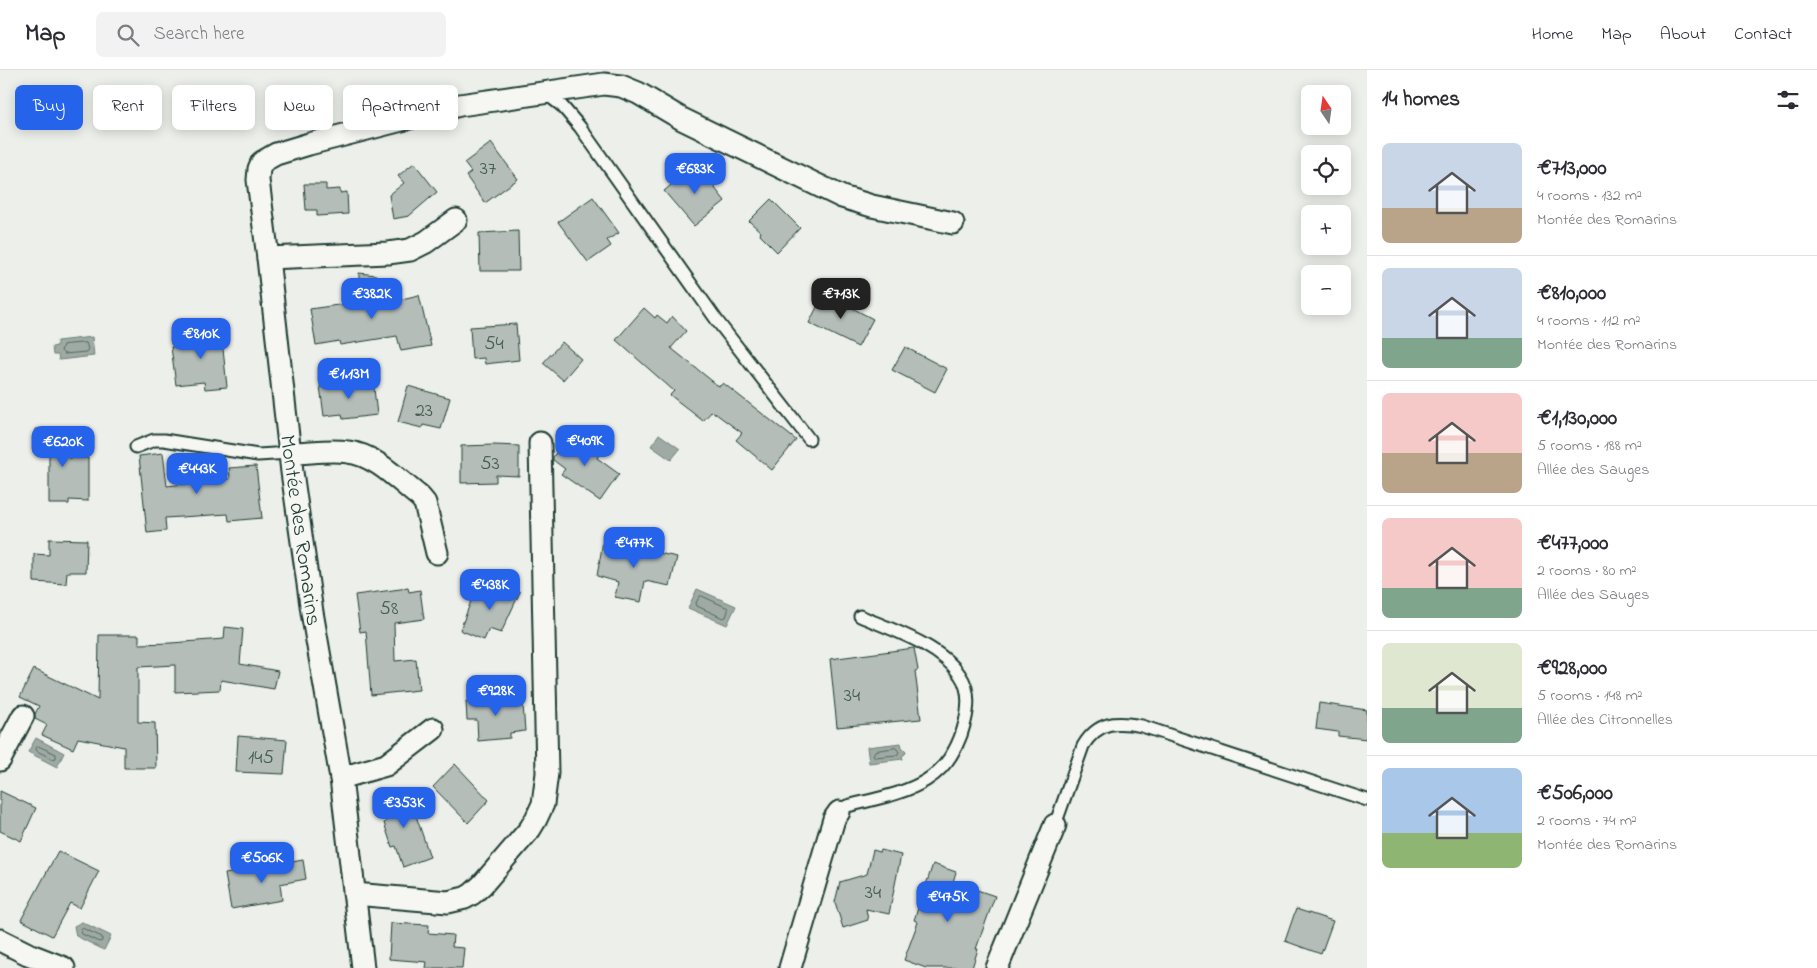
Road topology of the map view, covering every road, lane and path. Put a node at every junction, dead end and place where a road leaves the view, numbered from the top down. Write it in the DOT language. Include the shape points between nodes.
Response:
graph roads {
  1 [pos="545,93"];
  2 [pos="456,220"];
  3 [pos="953,223"];
  4 [pos="268,258"];
  5 [pos="809,439"];
  6 [pos="540,443"];
  7 [pos="136,447"];
  8 [pos="290,453"];
  9 [pos="437,553"];
  10 [pos="860,616"];
  11 [pos="23,716"];
  12 [pos="433,729"];
  13 [pos="0,760"];
  14 [pos="340,778"];
  15 [pos="1367,800"];
  16 [pos="839,812"];
  17 [pos="1055,825"];
  18 [pos="354,894"];
  19 [pos="0,940"];
  20 [pos="64,968"];
  21 [pos="362,968"];
  22 [pos="790,968"];
  23 [pos="997,968"];
  1 -- 3 [label="street, Montée des Romarins" via="604,84 621,86 842,197"];
  1 -- 4 [label="street, Montée des Romarins" via="460,105 309,144 262,162 258,180"];
  1 -- 5 [label="lane" via="562,106 580,127 718,322"];
  2 -- 4 [label="street" via="410,250"];
  4 -- 8 [label="street, Montée des Romarins"];
  6 -- 18 [label="street" via="547,773 543,804 530,829 482,885 465,898 448,902"];
  7 -- 8 [label="lane" via="164,440 258,455"];
  8 -- 9 [label="street" via="349,452 376,463 425,503"];
  8 -- 14 [label="street, Montée des Romarins"];
  10 -- 16 [label="lane" via="920,642 952,665 966,685 968,709 957,746 938,773 907,790 847,806"];
  11 -- 13 [label="street"];
  12 -- 14 [label="street" via="386,765"];
  14 -- 18 [label="street, Montée des Romarins"];
  15 -- 17 [label="lane" via="1123,722 1097,729 1088,738"];
  16 -- 22 [label="street" via="834,819"];
  17 -- 23 [label="street"];
  18 -- 21 [label="street, Montée des Romarins"];
  19 -- 20 [label="street"];
}
